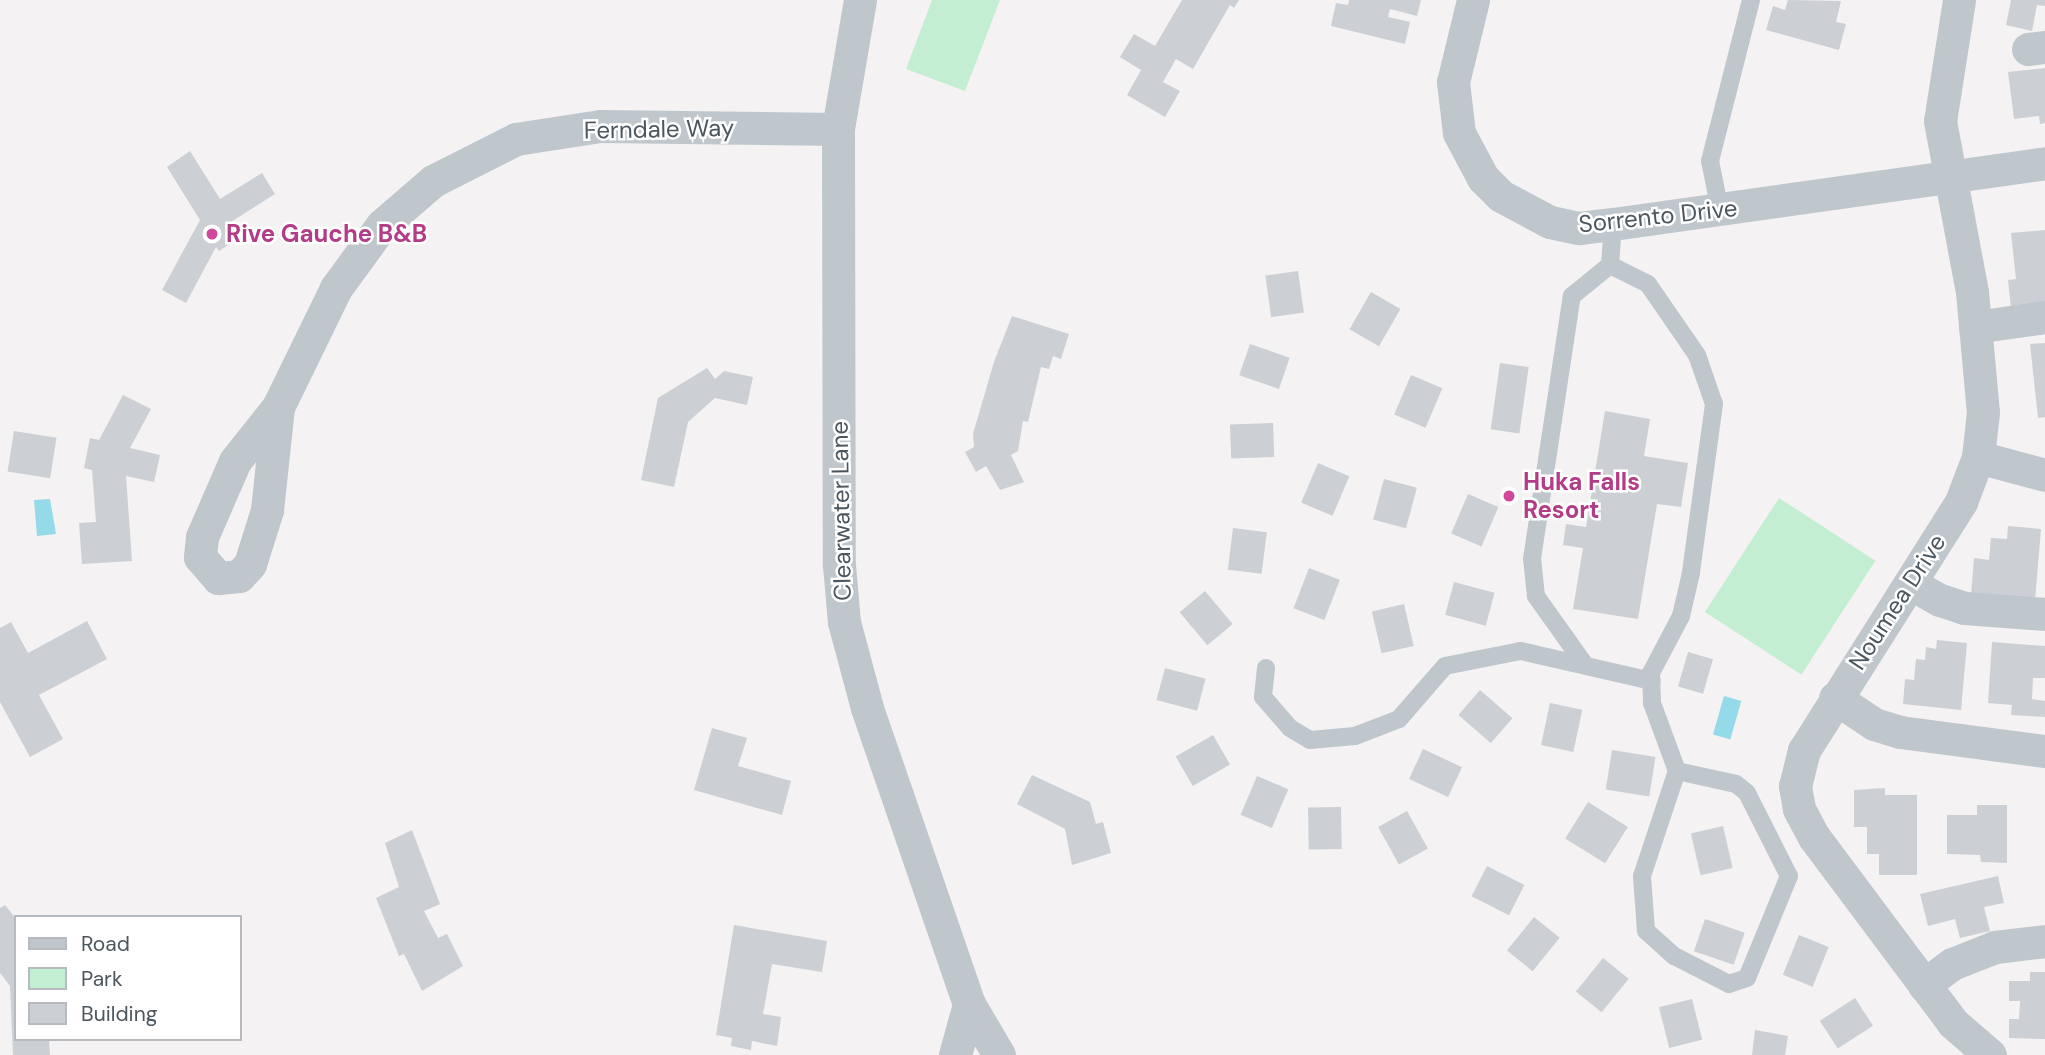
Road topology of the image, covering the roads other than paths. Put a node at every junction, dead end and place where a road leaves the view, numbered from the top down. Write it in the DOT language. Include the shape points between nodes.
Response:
graph roads {
  1 [pos="860,0"];
  2 [pos="1473,0"];
  3 [pos="1751,0"];
  4 [pos="1959,0"];
  5 [pos="838,129"];
  6 [pos="2045,163"];
  7 [pos="1948,176"];
  8 [pos="1720,210"];
  9 [pos="1613,224"];
  10 [pos="1610,265"];
  11 [pos="2045,317"];
  12 [pos="1975,327"];
  13 [pos="278,407"];
  14 [pos="1978,457"];
  15 [pos="2045,475"];
  16 [pos="1910,583"];
  17 [pos="2045,614"];
  18 [pos="1585,666"];
  19 [pos="1266,668"];
  20 [pos="1652,681"];
  21 [pos="1835,698"];
  22 [pos="2045,751"];
  23 [pos="1677,771"];
  24 [pos="2045,941"];
  25 [pos="1924,985"];
  26 [pos="969,1004"];
  27 [pos="955,1055"];
  28 [pos="999,1055"];
  29 [pos="1990,1055"];
  1 -- 5 [label="street, Clearwater Lane"];
  2 -- 9 [label="street, Sorrento Drive" via="1453,82 1453,108 1459,133 1483,178 1502,196 1550,222 1579,228"];
  3 -- 8 [label="lane" via="1710,161"];
  4 -- 7 [label="street, Noumea Drive" via="1940,121"];
  5 -- 13 [label="street, Ferndale Way" via="600,126 516,139 477,157 433,181 382,225 336,288"];
  5 -- 26 [label="street, Clearwater Lane" via="839,565 844,622 867,708"];
  6 -- 7 [label="street"];
  7 -- 8 [label="street, Sorrento Drive"];
  7 -- 12 [label="street, Noumea Drive"];
  8 -- 9 [label="street, Sorrento Drive"];
  9 -- 10 [label="lane"];
  10 -- 18 [label="lane" via="1572,296 1532,559 1536,596"];
  10 -- 20 [label="lane" via="1648,284 1698,355 1714,404 1691,573 1681,616 1651,673"];
  11 -- 12 [label="street"];
  12 -- 14 [label="street, Noumea Drive" via="1983,412"];
  14 -- 15 [label="street"];
  14 -- 16 [label="street, Noumea Drive" via="1961,502"];
  16 -- 17 [label="street" via="1964,608"];
  16 -- 21 [label="street, Noumea Drive"];
  18 -- 19 [label="lane" via="1521,651 1445,666 1399,719 1355,736 1310,740 1290,729 1263,696"];
  18 -- 20 [label="lane"];
  20 -- 23 [label="lane" via="1652,703"];
  21 -- 22 [label="street" via="1874,724 1900,733"];
  21 -- 25 [label="street, Noumea Drive" via="1797,768 1799,809 1814,837"];
  23 -- 23 [label="lane" via="1737,784 1747,793 1789,876 1747,978 1729,984 1674,956 1646,931 1642,876"];
  24 -- 25 [label="street" via="1994,947 1952,964"];
  25 -- 29 [label="street, Noumea Drive" via="1953,1023"];
  26 -- 27 [label="street"];
  26 -- 28 [label="street, Clearwater Lane"];
}
